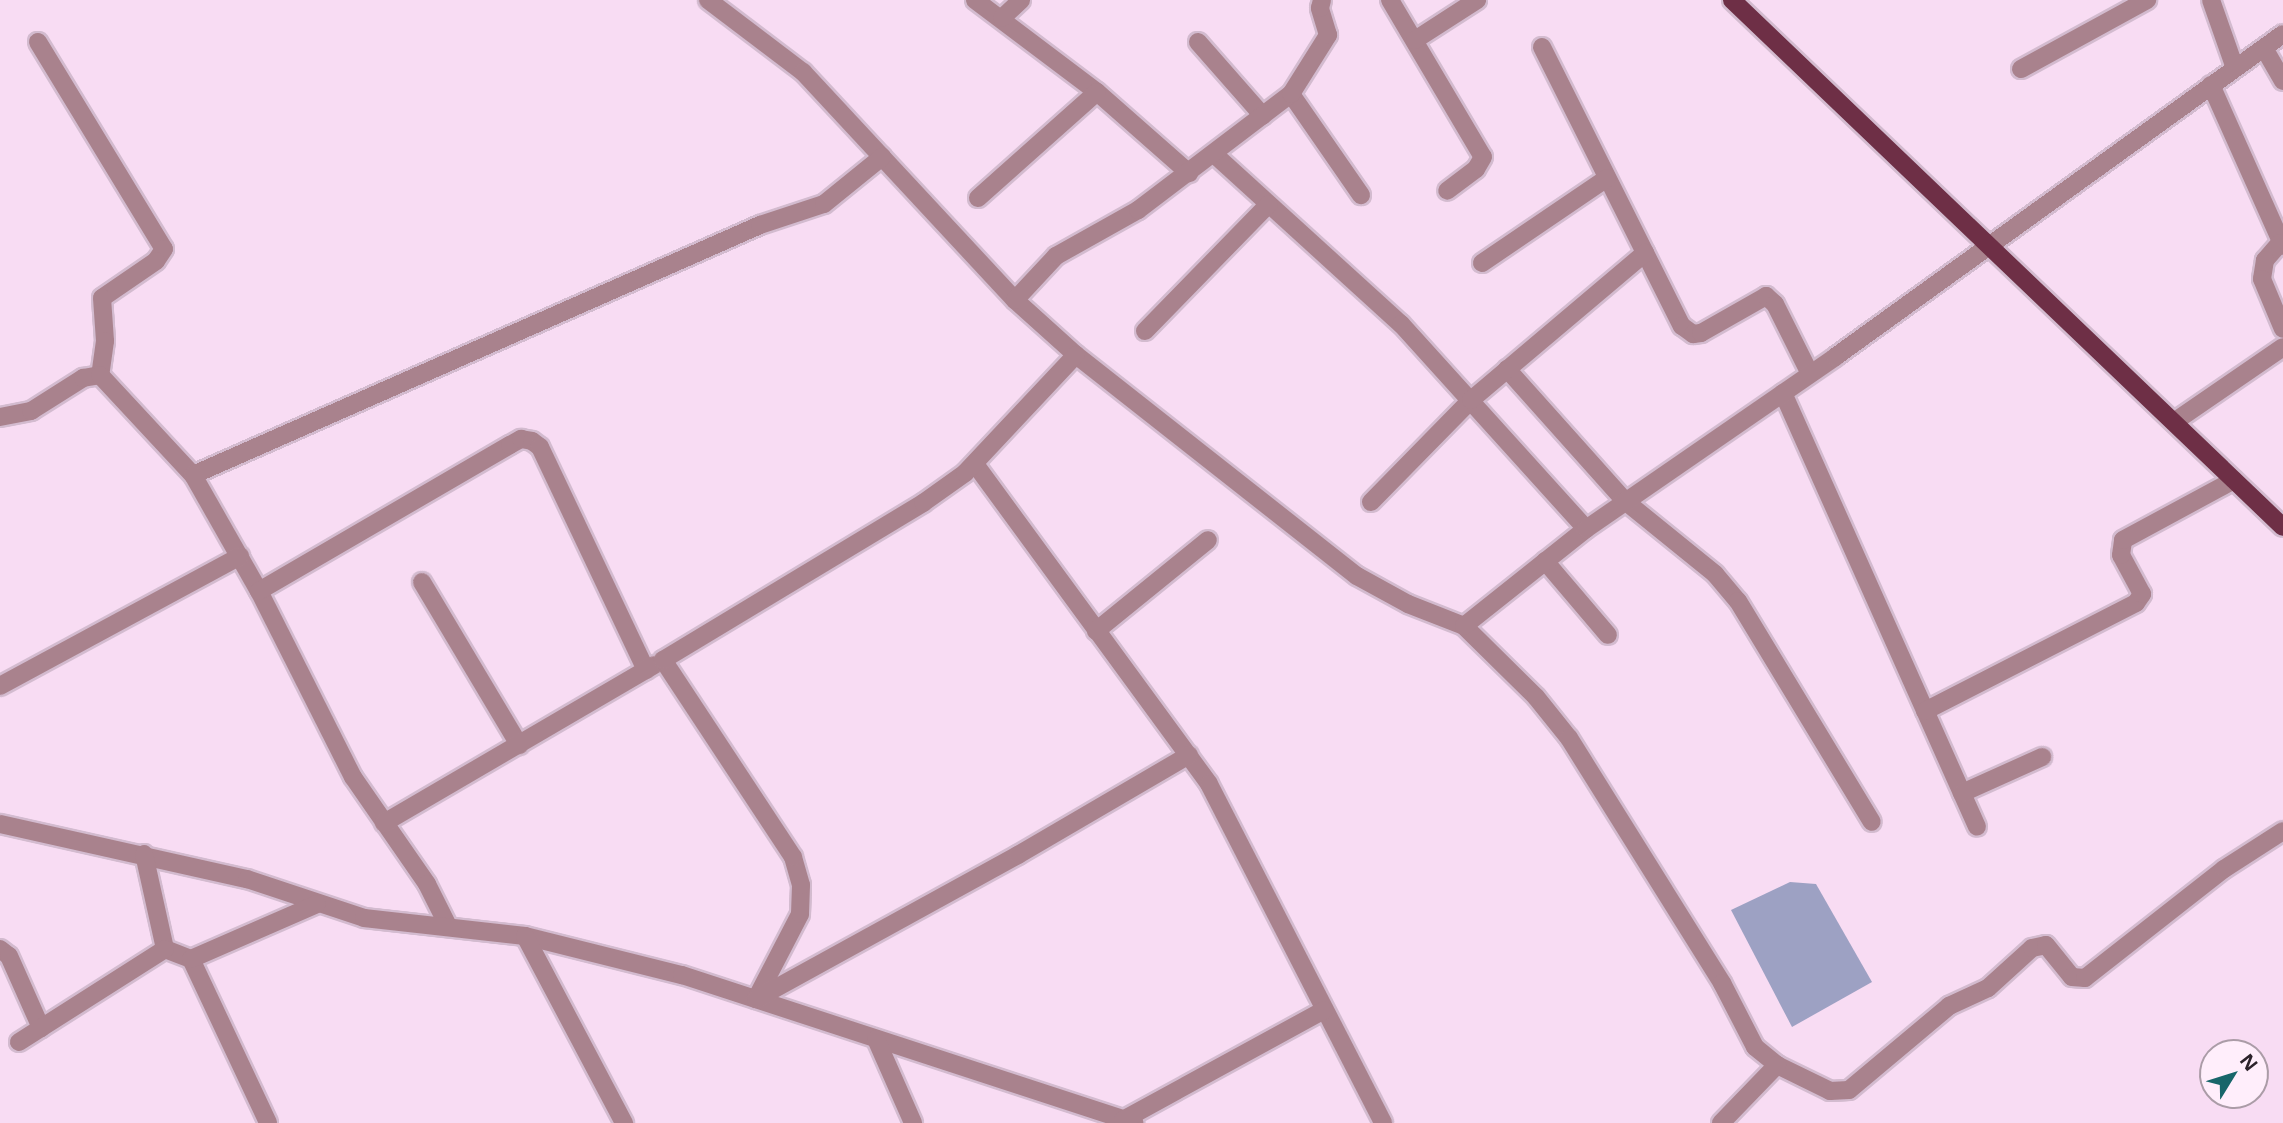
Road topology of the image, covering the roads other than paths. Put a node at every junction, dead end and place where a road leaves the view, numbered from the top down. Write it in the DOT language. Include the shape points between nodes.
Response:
graph roads {
  1 [pos="708,0"];
  2 [pos="975,0"];
  3 [pos="1021,0"];
  4 [pos="1322,0"];
  5 [pos="1390,0"];
  6 [pos="1477,0"];
  7 [pos="1732,0"];
  8 [pos="2147,0"];
  9 [pos="2211,0"];
  10 [pos="1002,18"];
  11 [pos="2283,34"];
  12 [pos="1415,40"];
  13 [pos="38,42"];
  14 [pos="1198,42"];
  15 [pos="1542,47"];
  16 [pos="2264,48"];
  17 [pos="2235,68"];
  18 [pos="2021,69"];
  19 [pos="2283,81"];
  20 [pos="2211,85"];
  21 [pos="1097,92"];
  22 [pos="1291,94"];
  23 [pos="1263,116"];
  24 [pos="1215,155"];
  25 [pos="882,158"];
  26 [pos="1189,173"];
  27 [pos="1607,178"];
  28 [pos="1447,191"];
  29 [pos="1361,195"];
  30 [pos="978,198"];
  31 [pos="1269,204"];
  32 [pos="1989,242"];
  33 [pos="2281,245"];
  34 [pos="1645,253"];
  35 [pos="1482,263"];
  36 [pos="1015,300"];
  37 [pos="2283,329"];
  38 [pos="1145,331"];
  39 [pos="2283,347"];
  40 [pos="1076,355"];
  41 [pos="1507,369"];
  42 [pos="1810,374"];
  43 [pos="100,375"];
  44 [pos="1783,393"];
  45 [pos="1471,400"];
  46 [pos="0,417"];
  47 [pos="2175,422"];
  48 [pos="975,464"];
  49 [pos="193,475"];
  50 [pos="2234,480"];
  51 [pos="1625,501"];
  52 [pos="1371,502"];
  53 [pos="2283,527"];
  54 [pos="1586,529"];
  55 [pos="1208,540"];
  56 [pos="240,556"];
  57 [pos="1545,561"];
  58 [pos="422,582"];
  59 [pos="259,591"];
  60 [pos="1464,626"];
  61 [pos="1096,631"];
  62 [pos="1608,635"];
  63 [pos="663,660"];
  64 [pos="646,670"];
  65 [pos="0,686"];
  66 [pos="1925,712"];
  67 [pos="519,745"];
  68 [pos="1189,755"];
  69 [pos="2042,757"];
  70 [pos="1962,793"];
  71 [pos="1872,822"];
  72 [pos="0,824"];
  73 [pos="384,824"];
  74 [pos="1977,827"];
  75 [pos="2283,831"];
  76 [pos="144,854"];
  77 [pos="317,904"];
  78 [pos="448,926"];
  79 [pos="526,936"];
  80 [pos="0,949"];
  81 [pos="165,949"];
  82 [pos="191,959"];
  83 [pos="756,999"];
  84 [pos="1324,1010"];
  85 [pos="41,1028"];
  86 [pos="876,1038"];
  87 [pos="19,1042"];
  88 [pos="1777,1065"];
  89 [pos="1128,1121"];
  90 [pos="268,1123"];
  91 [pos="624,1123"];
  92 [pos="912,1123"];
  93 [pos="1383,1123"];
  94 [pos="1721,1123"];
  1 -- 25 [label="street" via="803,72"];
  2 -- 10 [label="street"];
  3 -- 10 [label="street"];
  4 -- 22 [label="street" via="1328,35"];
  5 -- 12 [label="street"];
  6 -- 12 [label="street"];
  7 -- 32 [label="main road"];
  8 -- 18 [label="street"];
  9 -- 17 [label="street"];
  10 -- 21 [label="street"];
  11 -- 16 [label="street"];
  12 -- 28 [label="street" via="1483,157 1476,169"];
  13 -- 43 [label="street" via="164,249 156,261 102,298 105,341"];
  14 -- 23 [label="street"];
  15 -- 27 [label="street"];
  16 -- 17 [label="street"];
  16 -- 19 [label="street"];
  17 -- 20 [label="street"];
  20 -- 32 [label="street"];
  20 -- 33 [label="street"];
  21 -- 26 [label="street"];
  21 -- 30 [label="street"];
  22 -- 23 [label="street"];
  22 -- 29 [label="street"];
  23 -- 24 [label="street"];
  24 -- 26 [label="street"];
  24 -- 31 [label="street"];
  25 -- 36 [label="street"];
  25 -- 49 [label="street" via="824,204 760,225"];
  26 -- 36 [label="street" via="1138,210 1056,256"];
  27 -- 34 [label="street"];
  27 -- 35 [label="street"];
  31 -- 38 [label="street"];
  31 -- 45 [label="street" via="1346,270"];
  32 -- 42 [label="street"];
  32 -- 47 [label="main road"];
  33 -- 37 [label="street" via="2265,260 2262,279"];
  34 -- 41 [label="street"];
  34 -- 42 [label="street" via="1686,331 1701,333 1766,296 1775,304"];
  36 -- 40 [label="street"];
  39 -- 47 [label="street"];
  40 -- 48 [label="street"];
  40 -- 60 [label="street" via="1357,576 1408,604"];
  41 -- 45 [label="street"];
  41 -- 51 [label="street"];
  42 -- 44 [label="street"];
  43 -- 46 [label="street" via="83,379 31,411"];
  43 -- 49 [label="street"];
  44 -- 51 [label="street"];
  44 -- 66 [label="street"];
  45 -- 52 [label="street"];
  45 -- 54 [label="street"];
  47 -- 50 [label="main road"];
  48 -- 61 [label="street"];
  48 -- 63 [label="street" via="923,503"];
  49 -- 56 [label="street"];
  50 -- 53 [label="main road"];
  50 -- 66 [label="street" via="2123,540 2121,555 2142,594 2136,603"];
  51 -- 54 [label="street"];
  51 -- 71 [label="street" via="1714,574 1738,601"];
  54 -- 57 [label="street"];
  55 -- 61 [label="street"];
  56 -- 59 [label="street"];
  56 -- 65 [label="street"];
  57 -- 60 [label="street"];
  57 -- 62 [label="street"];
  58 -- 67 [label="street"];
  59 -- 64 [label="street" via="510,445 521,439 532,441 540,447"];
  59 -- 73 [label="street" via="353,777"];
  60 -- 88 [label="street" via="1536,697 1569,738 1728,994 1755,1047"];
  61 -- 68 [label="street"];
  63 -- 64 [label="street"];
  63 -- 83 [label="street" via="793,858 798,876 800,914"];
  64 -- 67 [label="street"];
  66 -- 70 [label="street"];
  67 -- 73 [label="street"];
  68 -- 83 [label="street"];
  68 -- 84 [label="street" via="1220,803"];
  69 -- 70 [label="street"];
  70 -- 74 [label="street"];
  72 -- 76 [label="street"];
  73 -- 78 [label="street" via="427,884"];
  75 -- 88 [label="street" via="2224,869 2085,978 2072,977 2046,945 2032,948 1988,988 1949,1006 1849,1090 1830,1091"];
  76 -- 77 [label="street" via="247,879"];
  76 -- 81 [label="street"];
  77 -- 78 [label="street" via="364,918"];
  77 -- 82 [label="street"];
  78 -- 79 [label="street"];
  79 -- 83 [label="street"];
  79 -- 91 [label="street"];
  80 -- 85 [label="street" via="9,956"];
  81 -- 82 [label="street"];
  81 -- 85 [label="street"];
  82 -- 90 [label="street"];
  83 -- 86 [label="street"];
  84 -- 89 [label="street"];
  84 -- 93 [label="street"];
  85 -- 87 [label="street"];
  86 -- 89 [label="street"];
  86 -- 92 [label="street"];
  88 -- 94 [label="street"];
}
